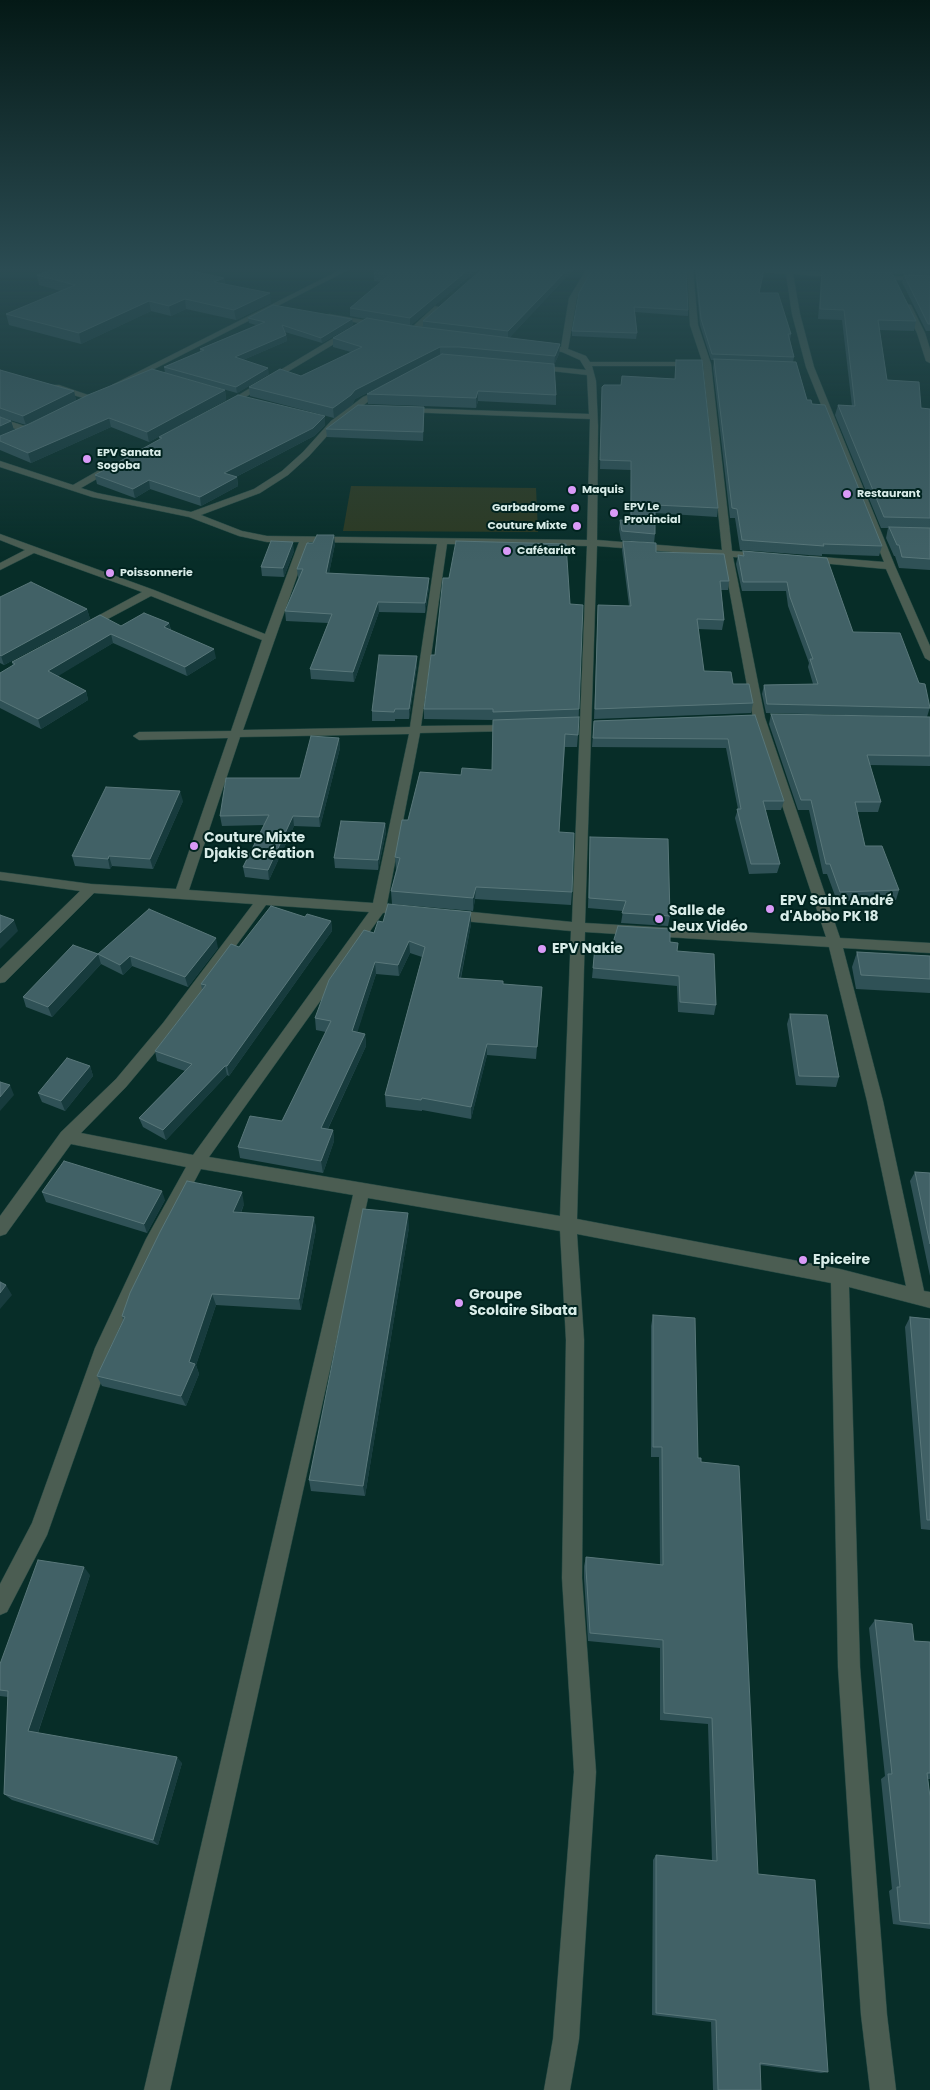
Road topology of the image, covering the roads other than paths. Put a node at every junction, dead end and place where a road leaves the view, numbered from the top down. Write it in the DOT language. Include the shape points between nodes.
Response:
graph roads {
  1 [pos="151,368"];
  2 [pos="290,368"];
  3 [pos="574,368"];
  4 [pos="589,368"];
  5 [pos="603,368"];
  6 [pos="711,368"];
  7 [pos="806,368"];
  8 [pos="144,371"];
  9 [pos="154,373"];
  10 [pos="47,384"];
  11 [pos="396,384"];
  12 [pos="110,389"];
  13 [pos="102,393"];
  14 [pos="228,396"];
  15 [pos="93,398"];
  16 [pos="238,398"];
  17 [pos="247,401"];
  18 [pos="77,406"];
  19 [pos="220,408"];
  20 [pos="396,410"];
  21 [pos="593,417"];
  22 [pos="325,420"];
  23 [pos="0,421"];
  24 [pos="334,423"];
  25 [pos="14,436"];
  26 [pos="0,464"];
  27 [pos="117,464"];
  28 [pos="74,488"];
  29 [pos="192,515"];
  30 [pos="0,537"];
  31 [pos="305,539"];
  32 [pos="442,542"];
  33 [pos="592,543"];
  34 [pos="34,548"];
  35 [pos="727,553"];
  36 [pos="775,557"];
  37 [pos="794,558"];
  38 [pos="890,566"];
  39 [pos="0,567"];
  40 [pos="150,592"];
  41 [pos="75,633"];
  42 [pos="268,639"];
  43 [pos="930,658"];
  44 [pos="524,728"];
  45 [pos="415,731"];
  46 [pos="235,734"];
  47 [pos="139,736"];
  48 [pos="0,876"];
  49 [pos="91,888"];
  50 [pos="181,894"];
  51 [pos="263,900"];
  52 [pos="379,908"];
  53 [pos="398,910"];
  54 [pos="436,914"];
  55 [pos="578,927"];
  56 [pos="835,943"];
  57 [pos="930,948"];
  58 [pos="0,978"];
  59 [pos="67,1138"];
  60 [pos="197,1162"];
  61 [pos="362,1190"];
  62 [pos="568,1225"];
  63 [pos="0,1229"];
  64 [pos="840,1277"];
  65 [pos="923,1299"];
  66 [pos="0,1605"];
  67 [pos="157,2090"];
  68 [pos="557,2090"];
  69 [pos="883,2090"];
  1 -- 8 [label="street"];
  2 -- 16 [label="street"];
  3 -- 4 [label="street"];
  4 -- 5 [label="street"];
  4 -- 21 [label="street"];
  6 -- 35 [label="street"];
  7 -- 38 [label="street" via="882,533"];
  8 -- 9 [label="street"];
  8 -- 12 [label="street"];
  10 -- 15 [label="street"];
  11 -- 24 [label="street" via="366,399 361,409"];
  13 -- 15 [label="street"];
  14 -- 16 [label="street"];
  15 -- 18 [label="street"];
  16 -- 17 [label="street"];
  16 -- 19 [label="street"];
  20 -- 21 [label="street"];
  21 -- 33 [label="street"];
  22 -- 24 [label="street"];
  23 -- 25 [label="street" via="32,428"];
  24 -- 29 [label="street" via="285,473 257,491"];
  26 -- 28 [label="street"];
  27 -- 28 [label="street"];
  28 -- 29 [label="street"];
  29 -- 31 [label="street" via="252,537"];
  30 -- 34 [label="street"];
  31 -- 32 [label="street"];
  31 -- 42 [label="street"];
  32 -- 33 [label="street"];
  32 -- 45 [label="street"];
  33 -- 35 [label="street"];
  33 -- 55 [label="street"];
  34 -- 39 [label="street"];
  34 -- 40 [label="street"];
  35 -- 36 [label="street"];
  35 -- 56 [label="street" via="759,718"];
  37 -- 38 [label="street"];
  38 -- 43 [label="street"];
  40 -- 41 [label="street"];
  40 -- 42 [label="street"];
  42 -- 46 [label="street"];
  44 -- 45 [label="street"];
  45 -- 46 [label="street"];
  45 -- 52 [label="street"];
  46 -- 47 [label="street"];
  46 -- 50 [label="street"];
  48 -- 49 [label="street"];
  49 -- 50 [label="street"];
  49 -- 58 [label="street"];
  50 -- 51 [label="street"];
  51 -- 52 [label="street"];
  51 -- 59 [label="street" via="122,1083"];
  52 -- 53 [label="street"];
  52 -- 60 [label="street"];
  54 -- 55 [label="street"];
  55 -- 56 [label="street"];
  55 -- 62 [label="street"];
  56 -- 57 [label="street"];
  56 -- 65 [label="street"];
  59 -- 60 [label="street"];
  59 -- 63 [label="street"];
  60 -- 61 [label="street"];
  60 -- 66 [label="street" via="119,1311 40,1528"];
  61 -- 62 [label="street"];
  61 -- 67 [label="street"];
  62 -- 64 [label="street"];
  62 -- 68 [label="street" via="575,1340 572,1578 585,1772 566,2039"];
  64 -- 65 [label="street"];
  64 -- 69 [label="street" via="849,1667 874,2015"];
}
